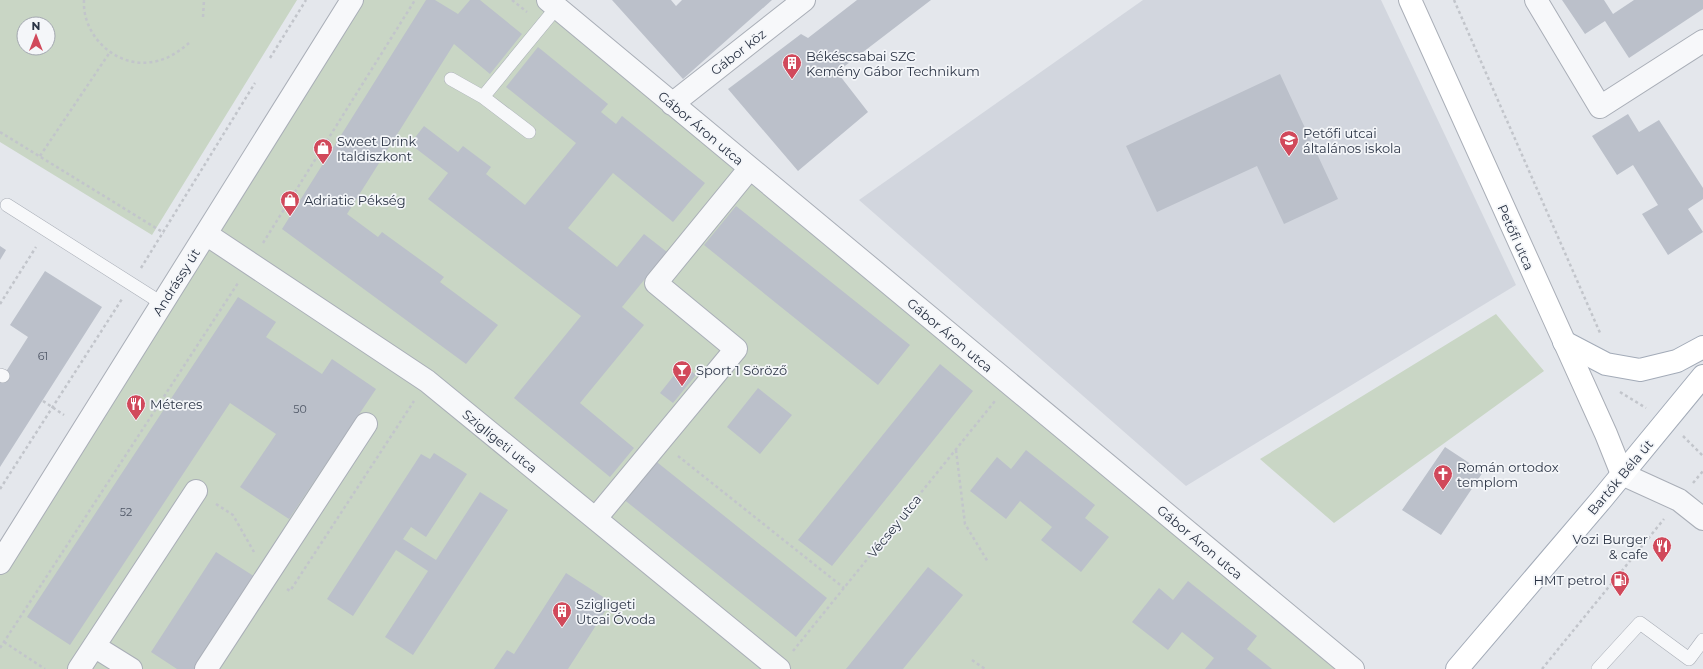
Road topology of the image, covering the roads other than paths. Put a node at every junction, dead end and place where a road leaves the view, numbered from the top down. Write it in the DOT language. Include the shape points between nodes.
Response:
graph roads {
  1 [pos="352,0"];
  2 [pos="804,0"];
  3 [pos="1410,0"];
  4 [pos="1536,0"];
  5 [pos="552,4"];
  6 [pos="1703,41"];
  7 [pos="451,79"];
  8 [pos="483,97"];
  9 [pos="672,104"];
  10 [pos="529,132"];
  11 [pos="750,168"];
  12 [pos="7,205"];
  13 [pos="206,234"];
  14 [pos="163,304"];
  15 [pos="1564,342"];
  16 [pos="1703,347"];
  17 [pos="1703,376"];
  18 [pos="366,424"];
  19 [pos="1622,474"];
  20 [pos="196,490"];
  21 [pos="596,518"];
  22 [pos="1703,519"];
  23 [pos="0,562"];
  24 [pos="1703,640"];
  25 [pos="94,646"];
  26 [pos="79,669"];
  27 [pos="131,669"];
  28 [pos="206,669"];
  29 [pos="779,669"];
  30 [pos="1353,669"];
  31 [pos="1457,669"];
  32 [pos="1598,669"];
  1 -- 13 [label="street, Andrássy út"];
  2 -- 9 [label="street, Gábor köz"];
  3 -- 15 [label="main road, Petőfi utca"];
  4 -- 6 [label="street" via="1600,107"];
  5 -- 8 [label="lane"];
  5 -- 9 [label="street, Gábor Áron utca"];
  7 -- 8 [label="lane"];
  8 -- 10 [label="lane"];
  9 -- 11 [label="street, Gábor Áron utca"];
  11 -- 21 [label="street" via="656,283 736,349"];
  11 -- 30 [label="street, Gábor Áron utca"];
  12 -- 14 [label="lane"];
  13 -- 14 [label="street, Andrássy út"];
  13 -- 21 [label="street, Szigligeti utca" via="427,381"];
  14 -- 23 [label="street, Andrássy út"];
  15 -- 16 [label="main road" via="1606,364 1640,370 1677,361"];
  15 -- 19 [label="main road, Petőfi utca"];
  17 -- 19 [label="main road, Bartók Béla út"];
  18 -- 28 [label="street"];
  19 -- 22 [label="street" via="1679,500"];
  19 -- 31 [label="main road, Bartók Béla út"];
  20 -- 25 [label="street"];
  21 -- 29 [label="street, Szigligeti utca"];
  24 -- 32 [label="lane" via="1689,659 1640,623"];
  25 -- 26 [label="street"];
  25 -- 27 [label="street"];
}
